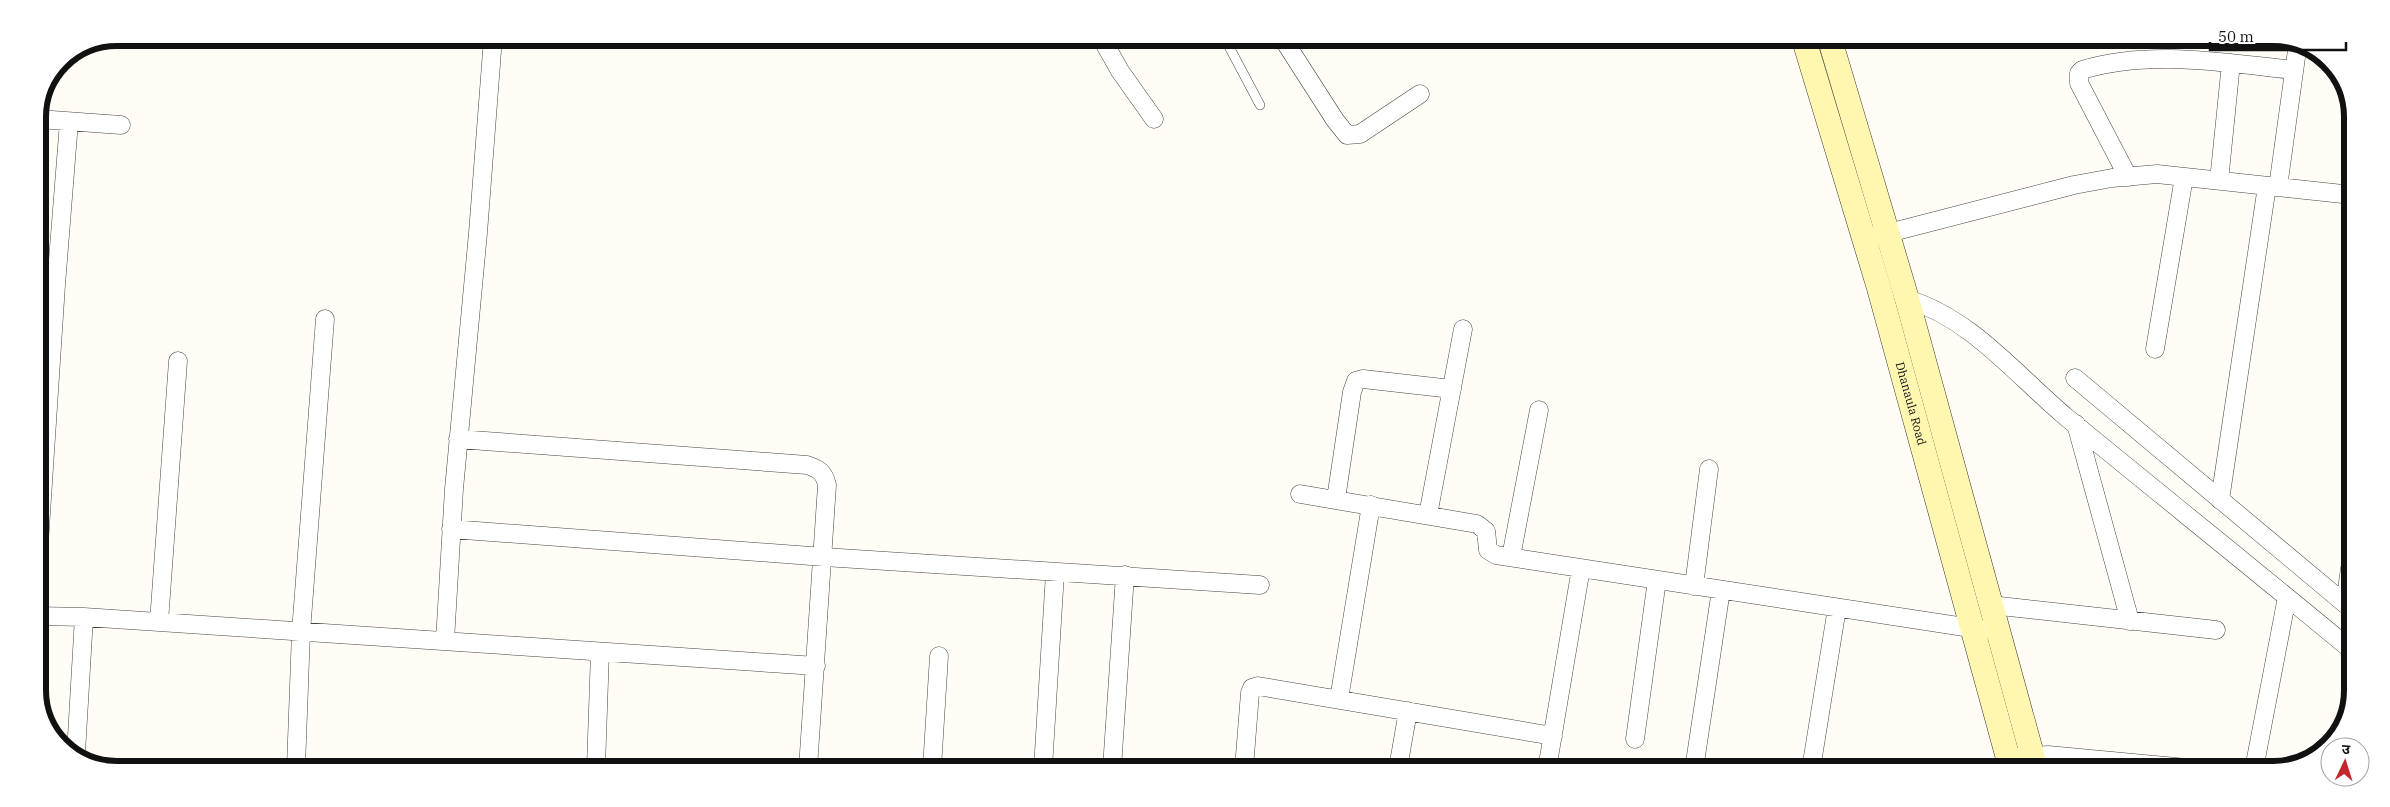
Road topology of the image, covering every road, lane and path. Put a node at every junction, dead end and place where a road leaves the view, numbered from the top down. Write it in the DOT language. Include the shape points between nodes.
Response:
graph roads {
  1 [pos="492,46"];
  2 [pos="1106,46"];
  3 [pos="1229,46"];
  4 [pos="1292,46"];
  5 [pos="1806,46"];
  6 [pos="1832,46"];
  7 [pos="2297,51"];
  8 [pos="2231,63"];
  9 [pos="2294,70"];
  10 [pos="1420,94"];
  11 [pos="1260,105"];
  12 [pos="1154,119"];
  13 [pos="46,120"];
  14 [pos="69,122"];
  15 [pos="120,125"];
  16 [pos="2128,177"];
  17 [pos="2184,177"];
  18 [pos="2218,181"];
  19 [pos="2273,187"];
  20 [pos="2344,194"];
  21 [pos="1887,233"];
  22 [pos="1864,239"];
  23 [pos="46,284"];
  24 [pos="56,285"];
  25 [pos="1907,299"];
  26 [pos="325,319"];
  27 [pos="1462,329"];
  28 [pos="2155,349"];
  29 [pos="178,361"];
  30 [pos="2075,378"];
  31 [pos="1452,389"];
  32 [pos="1539,410"];
  33 [pos="2076,424"];
  34 [pos="46,437"];
  35 [pos="458,439"];
  36 [pos="1709,469"];
  37 [pos="1300,494"];
  38 [pos="1336,500"];
  39 [pos="2220,500"];
  40 [pos="1371,505"];
  41 [pos="1428,515"];
  42 [pos="452,529"];
  43 [pos="824,557"];
  44 [pos="1511,557"];
  45 [pos="1581,568"];
  46 [pos="1055,573"];
  47 [pos="1125,575"];
  48 [pos="1656,580"];
  49 [pos="1260,586"];
  50 [pos="1694,586"];
  51 [pos="1721,590"];
  52 [pos="2287,597"];
  53 [pos="2344,603"];
  54 [pos="1991,605"];
  55 [pos="1837,608"];
  56 [pos="46,616"];
  57 [pos="84,617"];
  58 [pos="2130,621"];
  59 [pos="159,622"];
  60 [pos="1972,629"];
  61 [pos="2216,630"];
  62 [pos="301,632"];
  63 [pos="1999,632"];
  64 [pos="446,641"];
  65 [pos="2344,644"];
  66 [pos="600,652"];
  67 [pos="939,656"];
  68 [pos="816,666"];
  69 [pos="1338,699"];
  70 [pos="1408,711"];
  71 [pos="1553,736"];
  72 [pos="1635,739"];
  73 [pos="76,748"];
  74 [pos="296,761"];
  75 [pos="596,761"];
  76 [pos="809,761"];
  77 [pos="932,761"];
  78 [pos="1043,761"];
  79 [pos="1112,761"];
  80 [pos="1245,761"];
  81 [pos="1399,761"];
  82 [pos="1548,761"];
  83 [pos="1695,761"];
  84 [pos="1813,761"];
  85 [pos="2008,761"];
  86 [pos="2034,761"];
  87 [pos="2256,761"];
  1 -- 35 [label="street"];
  2 -- 12 [label="street"];
  3 -- 11 [label="lane"];
  4 -- 10 [label="street" via="1335,120 1348,135 1360,134"];
  5 -- 22 [label="street, Dhanaula Road"];
  6 -- 21 [label="street, Dhanaula Road"];
  7 -- 9 [label="street"];
  8 -- 9 [label="street"];
  8 -- 16 [label="street" via="2153,59 2089,67 2079,73 2079,83"];
  8 -- 18 [label="street"];
  9 -- 19 [label="street"];
  13 -- 14 [label="street"];
  14 -- 15 [label="street"];
  14 -- 24 [label="street"];
  16 -- 17 [label="street" via="2157,174"];
  16 -- 21 [label="street" via="2074,186"];
  17 -- 18 [label="street"];
  17 -- 28 [label="street"];
  18 -- 19 [label="street"];
  19 -- 20 [label="street"];
  19 -- 39 [label="street"];
  21 -- 22 [label="street"];
  21 -- 25 [label="street, Dhanaula Road"];
  22 -- 60 [label="street, Dhanaula Road"];
  23 -- 24 [label="street"];
  24 -- 34 [label="street"];
  25 -- 33 [label="street" via="1928,305 1953,319"];
  25 -- 54 [label="street, Dhanaula Road"];
  26 -- 62 [label="street"];
  27 -- 31 [label="street"];
  29 -- 59 [label="street"];
  30 -- 39 [label="street"];
  31 -- 38 [label="street" via="1363,379 1356,381"];
  31 -- 41 [label="street"];
  32 -- 44 [label="street"];
  33 -- 52 [label="street"];
  33 -- 58 [label="street"];
  35 -- 42 [label="street"];
  35 -- 43 [label="street" via="818,468 825,475 827,485"];
  36 -- 50 [label="street"];
  37 -- 38 [label="street"];
  38 -- 40 [label="street"];
  39 -- 53 [label="street"];
  40 -- 41 [label="street"];
  40 -- 69 [label="street"];
  41 -- 44 [label="street" via="1481,525 1487,534 1488,550"];
  42 -- 43 [label="street"];
  42 -- 64 [label="street"];
  43 -- 46 [label="street"];
  43 -- 68 [label="street"];
  44 -- 45 [label="street"];
  45 -- 48 [label="street"];
  45 -- 71 [label="street"];
  46 -- 47 [label="street"];
  46 -- 78 [label="street"];
  47 -- 49 [label="street"];
  47 -- 79 [label="street"];
  48 -- 50 [label="street"];
  48 -- 72 [label="street"];
  50 -- 51 [label="street"];
  51 -- 55 [label="street"];
  51 -- 83 [label="street"];
  52 -- 65 [label="street"];
  52 -- 87 [label="street"];
  54 -- 58 [label="street"];
  54 -- 63 [label="street, Dhanaula Road"];
  55 -- 60 [label="street"];
  55 -- 84 [label="street"];
  56 -- 57 [label="street"];
  57 -- 59 [label="street"];
  57 -- 73 [label="street"];
  58 -- 61 [label="street"];
  59 -- 62 [label="street"];
  60 -- 63 [label="street"];
  60 -- 85 [label="street, Dhanaula Road"];
  62 -- 64 [label="street"];
  62 -- 74 [label="street"];
  63 -- 86 [label="street, Dhanaula Road"];
  64 -- 66 [label="street"];
  66 -- 68 [label="street"];
  66 -- 75 [label="street"];
  67 -- 77 [label="street"];
  68 -- 76 [label="street"];
  69 -- 70 [label="street"];
  69 -- 80 [label="street" via="1258,686 1252,688"];
  70 -- 71 [label="street"];
  70 -- 81 [label="street"];
  71 -- 82 [label="street"];
}
